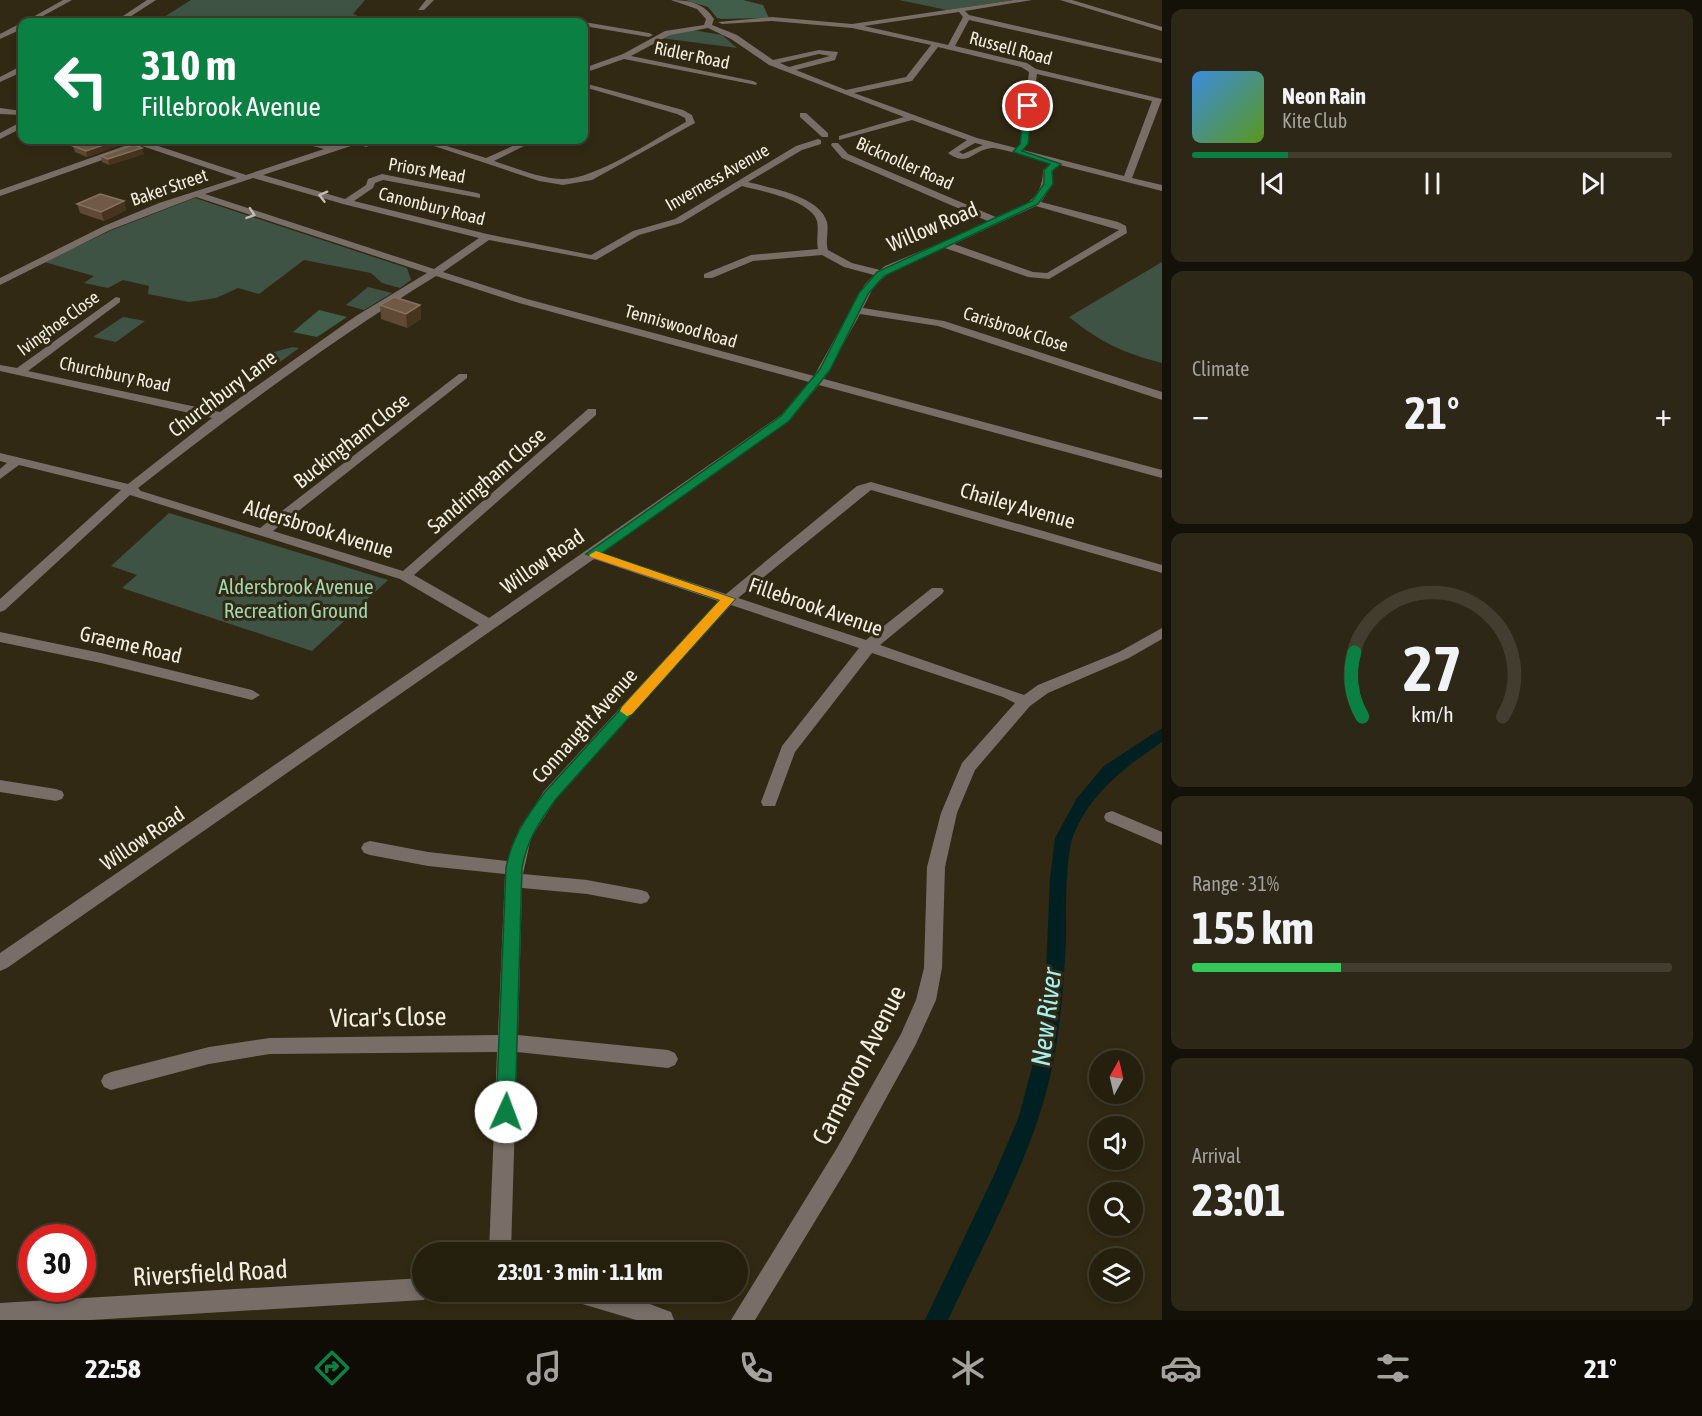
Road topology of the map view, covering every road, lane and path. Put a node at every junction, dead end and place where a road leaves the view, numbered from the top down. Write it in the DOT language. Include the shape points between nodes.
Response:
graph roads {
  1 [pos="68,0"];
  2 [pos="152,0"];
  3 [pos="430,0"];
  4 [pos="675,0"];
  5 [pos="1028,0"];
  6 [pos="1064,0"];
  7 [pos="421,8"];
  8 [pos="963,14"];
  9 [pos="708,15"];
  10 [pos="35,18"];
  11 [pos="124,18"];
  12 [pos="722,22"];
  13 [pos="588,25"];
  14 [pos="707,26"];
  15 [pos="852,26"];
  16 [pos="18,29"];
  17 [pos="1162,29"];
  18 [pos="649,35"];
  19 [pos="0,37"];
  20 [pos="936,44"];
  21 [pos="950,47"];
  22 [pos="625,56"];
  23 [pos="1162,61"];
  24 [pos="772,63"];
  25 [pos="596,68"];
  26 [pos="588,70"];
  27 [pos="788,70"];
  28 [pos="18,71"];
  29 [pos="1033,71"];
  30 [pos="588,76"];
  31 [pos="0,80"];
  32 [pos="753,83"];
  33 [pos="588,86"];
  34 [pos="846,93"];
  35 [pos="1159,100"];
  36 [pos="889,108"];
  37 [pos="0,111"];
  38 [pos="18,113"];
  39 [pos="802,115"];
  40 [pos="910,118"];
  41 [pos="18,127"];
  42 [pos="940,127"];
  43 [pos="0,136"];
  44 [pos="822,139"];
  45 [pos="974,140"];
  46 [pos="838,142"];
  47 [pos="138,144"];
  48 [pos="144,144"];
  49 [pos="316,144"];
  50 [pos="347,144"];
  51 [pos="433,144"];
  52 [pos="523,144"];
  53 [pos="990,144"];
  54 [pos="333,149"];
  55 [pos="1019,152"];
  56 [pos="487,161"];
  57 [pos="1058,162"];
  58 [pos="256,176"];
  59 [pos="244,177"];
  60 [pos="1127,180"];
  61 [pos="740,183"];
  62 [pos="1162,188"];
  63 [pos="0,193"];
  64 [pos="196,194"];
  65 [pos="477,196"];
  66 [pos="346,202"];
  67 [pos="1035,203"];
  68 [pos="998,222"];
  69 [pos="485,235"];
  70 [pos="944,244"];
  71 [pos="824,252"];
  72 [pos="601,255"];
  73 [pos="434,273"];
  74 [pos="881,274"];
  75 [pos="708,276"];
  76 [pos="0,282"];
  77 [pos="116,300"];
  78 [pos="856,309"];
  79 [pos="0,368"];
  80 [pos="19,372"];
  81 [pos="463,376"];
  82 [pos="816,382"];
  83 [pos="1162,396"];
  84 [pos="592,412"];
  85 [pos="222,417"];
  86 [pos="0,457"];
  87 [pos="18,461"];
  88 [pos="0,474"];
  89 [pos="1162,474"];
  90 [pos="130,488"];
  91 [pos="861,489"];
  92 [pos="262,533"];
  93 [pos="592,554"];
  94 [pos="1162,569"];
  95 [pos="405,576"];
  96 [pos="937,591"];
  97 [pos="728,599"];
  98 [pos="0,607"];
  99 [pos="490,625"];
  100 [pos="1162,633"];
  101 [pos="0,637"];
  102 [pos="869,646"];
  103 [pos="252,695"];
  104 [pos="1025,702"];
  105 [pos="0,786"];
  106 [pos="56,795"];
  107 [pos="769,802"];
  108 [pos="1112,817"];
  109 [pos="1162,839"];
  110 [pos="370,848"];
  111 [pos="514,874"];
  112 [pos="641,897"];
  113 [pos="0,963"];
  114 [pos="508,1042"];
  115 [pos="668,1059"];
  116 [pos="111,1081"];
  117 [pos="500,1242"];
  118 [pos="412,1290"];
  119 [pos="613,1302"];
  120 [pos="0,1314"];
  121 [pos="663,1320"];
  122 [pos="742,1320"];
  1 -- 10 [label="street"];
  2 -- 11 [label="street"];
  3 -- 7 [label="street"];
  4 -- 9 [label="street" via="698,6"];
  5 -- 8 [label="street"];
  6 -- 17 [label="street"];
  8 -- 15 [label="street"];
  8 -- 21 [label="street" via="957,39"];
  8 -- 23 [label="street"];
  9 -- 14 [label="street"];
  9 -- 18 [label="street" via="696,17 697,22"];
  12 -- 15 [label="street" via="772,19"];
  13 -- 18 [label="street"];
  14 -- 22 [label="street" via="668,33"];
  14 -- 24 [label="street" via="734,37"];
  15 -- 20 [label="street, Russell Road"];
  16 -- 19 [label="street"];
  18 -- 22 [label="street" via="613,53"];
  20 -- 21 [label="street, Russell Road"];
  20 -- 34 [label="street" via="909,79"];
  21 -- 29 [label="street, Russell Road" via="1024,65"];
  22 -- 25 [label="street"];
  22 -- 32 [label="street, Ridler Road"];
  24 -- 27 [label="street"];
  24 -- 27 [label="street" via="819,52 835,54"];
  25 -- 26 [label="street"];
  25 -- 30 [label="street" via="602,71"];
  27 -- 34 [label="street"];
  28 -- 31 [label="street"];
  29 -- 35 [label="street, Russell Road"];
  29 -- 55 [label="street" via="1024,144"];
  33 -- 56 [label="street" via="680,112 691,123 577,181 542,179"];
  34 -- 36 [label="street"];
  35 -- 60 [label="street"];
  36 -- 40 [label="street"];
  36 -- 42 [label="street"];
  37 -- 38 [label="street"];
  39 -- 44 [label="street"];
  40 -- 42 [label="street"];
  40 -- 46 [label="street"];
  41 -- 43 [label="street"];
  42 -- 45 [label="street"];
  44 -- 46 [label="street"];
  44 -- 61 [label="street, Inverness Avenue"];
  45 -- 53 [label="street"];
  45 -- 53 [label="street" via="952,153 964,157"];
  46 -- 68 [label="street, Bicknoller Road" via="846,156"];
  47 -- 63 [label="street"];
  48 -- 59 [label="street"];
  49 -- 54 [label="street"];
  50 -- 54 [label="street, Baker Street"];
  51 -- 56 [label="street"];
  52 -- 56 [label="street"];
  53 -- 55 [label="street"];
  54 -- 58 [label="street, Baker Street"];
  55 -- 57 [label="street"];
  57 -- 60 [label="street"];
  57 -- 67 [label="street" via="1048,170 1048,184"];
  58 -- 59 [label="street, Baker Street"];
  66 -- 58 [label="street, Canonbury Road, one-way"];
  59 -- 64 [label="street, Baker Street"];
  60 -- 62 [label="street"];
  61 -- 71 [label="street" via="789,197 814,209 822,220"];
  61 -- 72 [label="street, Inverness Avenue" via="678,220 627,237"];
  64 -- 73 [label="street, Tenniswood Road, one-way"];
  64 -- 76 [label="street, Baker Street" via="107,228"];
  65 -- 66 [label="street, Priors Mead" via="391,176 371,181 370,186"];
  66 -- 69 [label="street, Canonbury Road"];
  67 -- 68 [label="street, Willow Road"];
  67 -- 70 [label="street" via="1115,224 1124,231 1049,276 1032,275"];
  68 -- 70 [label="street, Willow Road"];
  69 -- 72 [label="street, Canonbury Road" via="580,257"];
  69 -- 73 [label="street, Churchbury Lane"];
  70 -- 74 [label="street, Willow Road"];
  71 -- 74 [label="street" via="848,265"];
  71 -- 75 [label="street" via="751,258"];
  73 -- 82 [label="street, Tenniswood Road"];
  73 -- 85 [label="street, Churchbury Lane" via="351,324"];
  74 -- 78 [label="street, Willow Road" via="870,284"];
  77 -- 80 [label="street, Ivinghoe Close"];
  78 -- 82 [label="street, Willow Road"];
  78 -- 83 [label="street, Carisbrook Close" via="940,322"];
  79 -- 80 [label="street, Churchbury Road"];
  80 -- 85 [label="street, Churchbury Road"];
  81 -- 92 [label="street, Buckingham Close"];
  82 -- 89 [label="street, Tenniswood Road"];
  82 -- 93 [label="street, Willow Road" via="785,418"];
  84 -- 95 [label="street, Sandringham Close"];
  85 -- 90 [label="street, Churchbury Lane"];
  86 -- 87 [label="street, Aldersbrook Avenue"];
  87 -- 88 [label="street"];
  87 -- 90 [label="street, Aldersbrook Avenue"];
  90 -- 92 [label="street, Aldersbrook Avenue" via="136,494"];
  90 -- 98 [label="street, Churchbury Lane"];
  91 -- 94 [label="street, Chailey Avenue" via="886,488"];
  91 -- 97 [label="street, Connaught Avenue"];
  92 -- 95 [label="street, Aldersbrook Avenue"];
  93 -- 97 [label="street, Fillebrook Avenue"];
  93 -- 99 [label="street, Willow Road"];
  95 -- 99 [label="street, Aldersbrook Avenue"];
  96 -- 102 [label="street"];
  97 -- 102 [label="street, Fillebrook Avenue"];
  97 -- 111 [label="street, Connaught Avenue" via="550,795 527,827 518,847"];
  99 -- 113 [label="street, Willow Road"];
  100 -- 104 [label="street, Carnarvon Avenue" via="1124,655 1059,681"];
  101 -- 103 [label="street, Graeme Road"];
  102 -- 104 [label="street, Fillebrook Avenue"];
  102 -- 107 [label="street" via="788,750"];
  104 -- 122 [label="street, Carnarvon Avenue" via="968,767 949,813 936,867 933,968 926,1000 909,1038 844,1155"];
  105 -- 106 [label="street"];
  108 -- 109 [label="street"];
  110 -- 111 [label="street"];
  111 -- 112 [label="street"];
  111 -- 114 [label="street, Connaught Avenue"];
  114 -- 115 [label="street, Vicar's Close"];
  114 -- 116 [label="street, Vicar's Close" via="270,1047 187,1059"];
  114 -- 117 [label="street, Connaught Avenue"];
  118 -- 120 [label="street, Riversfield Road"];
  119 -- 121 [label="street"];
}
